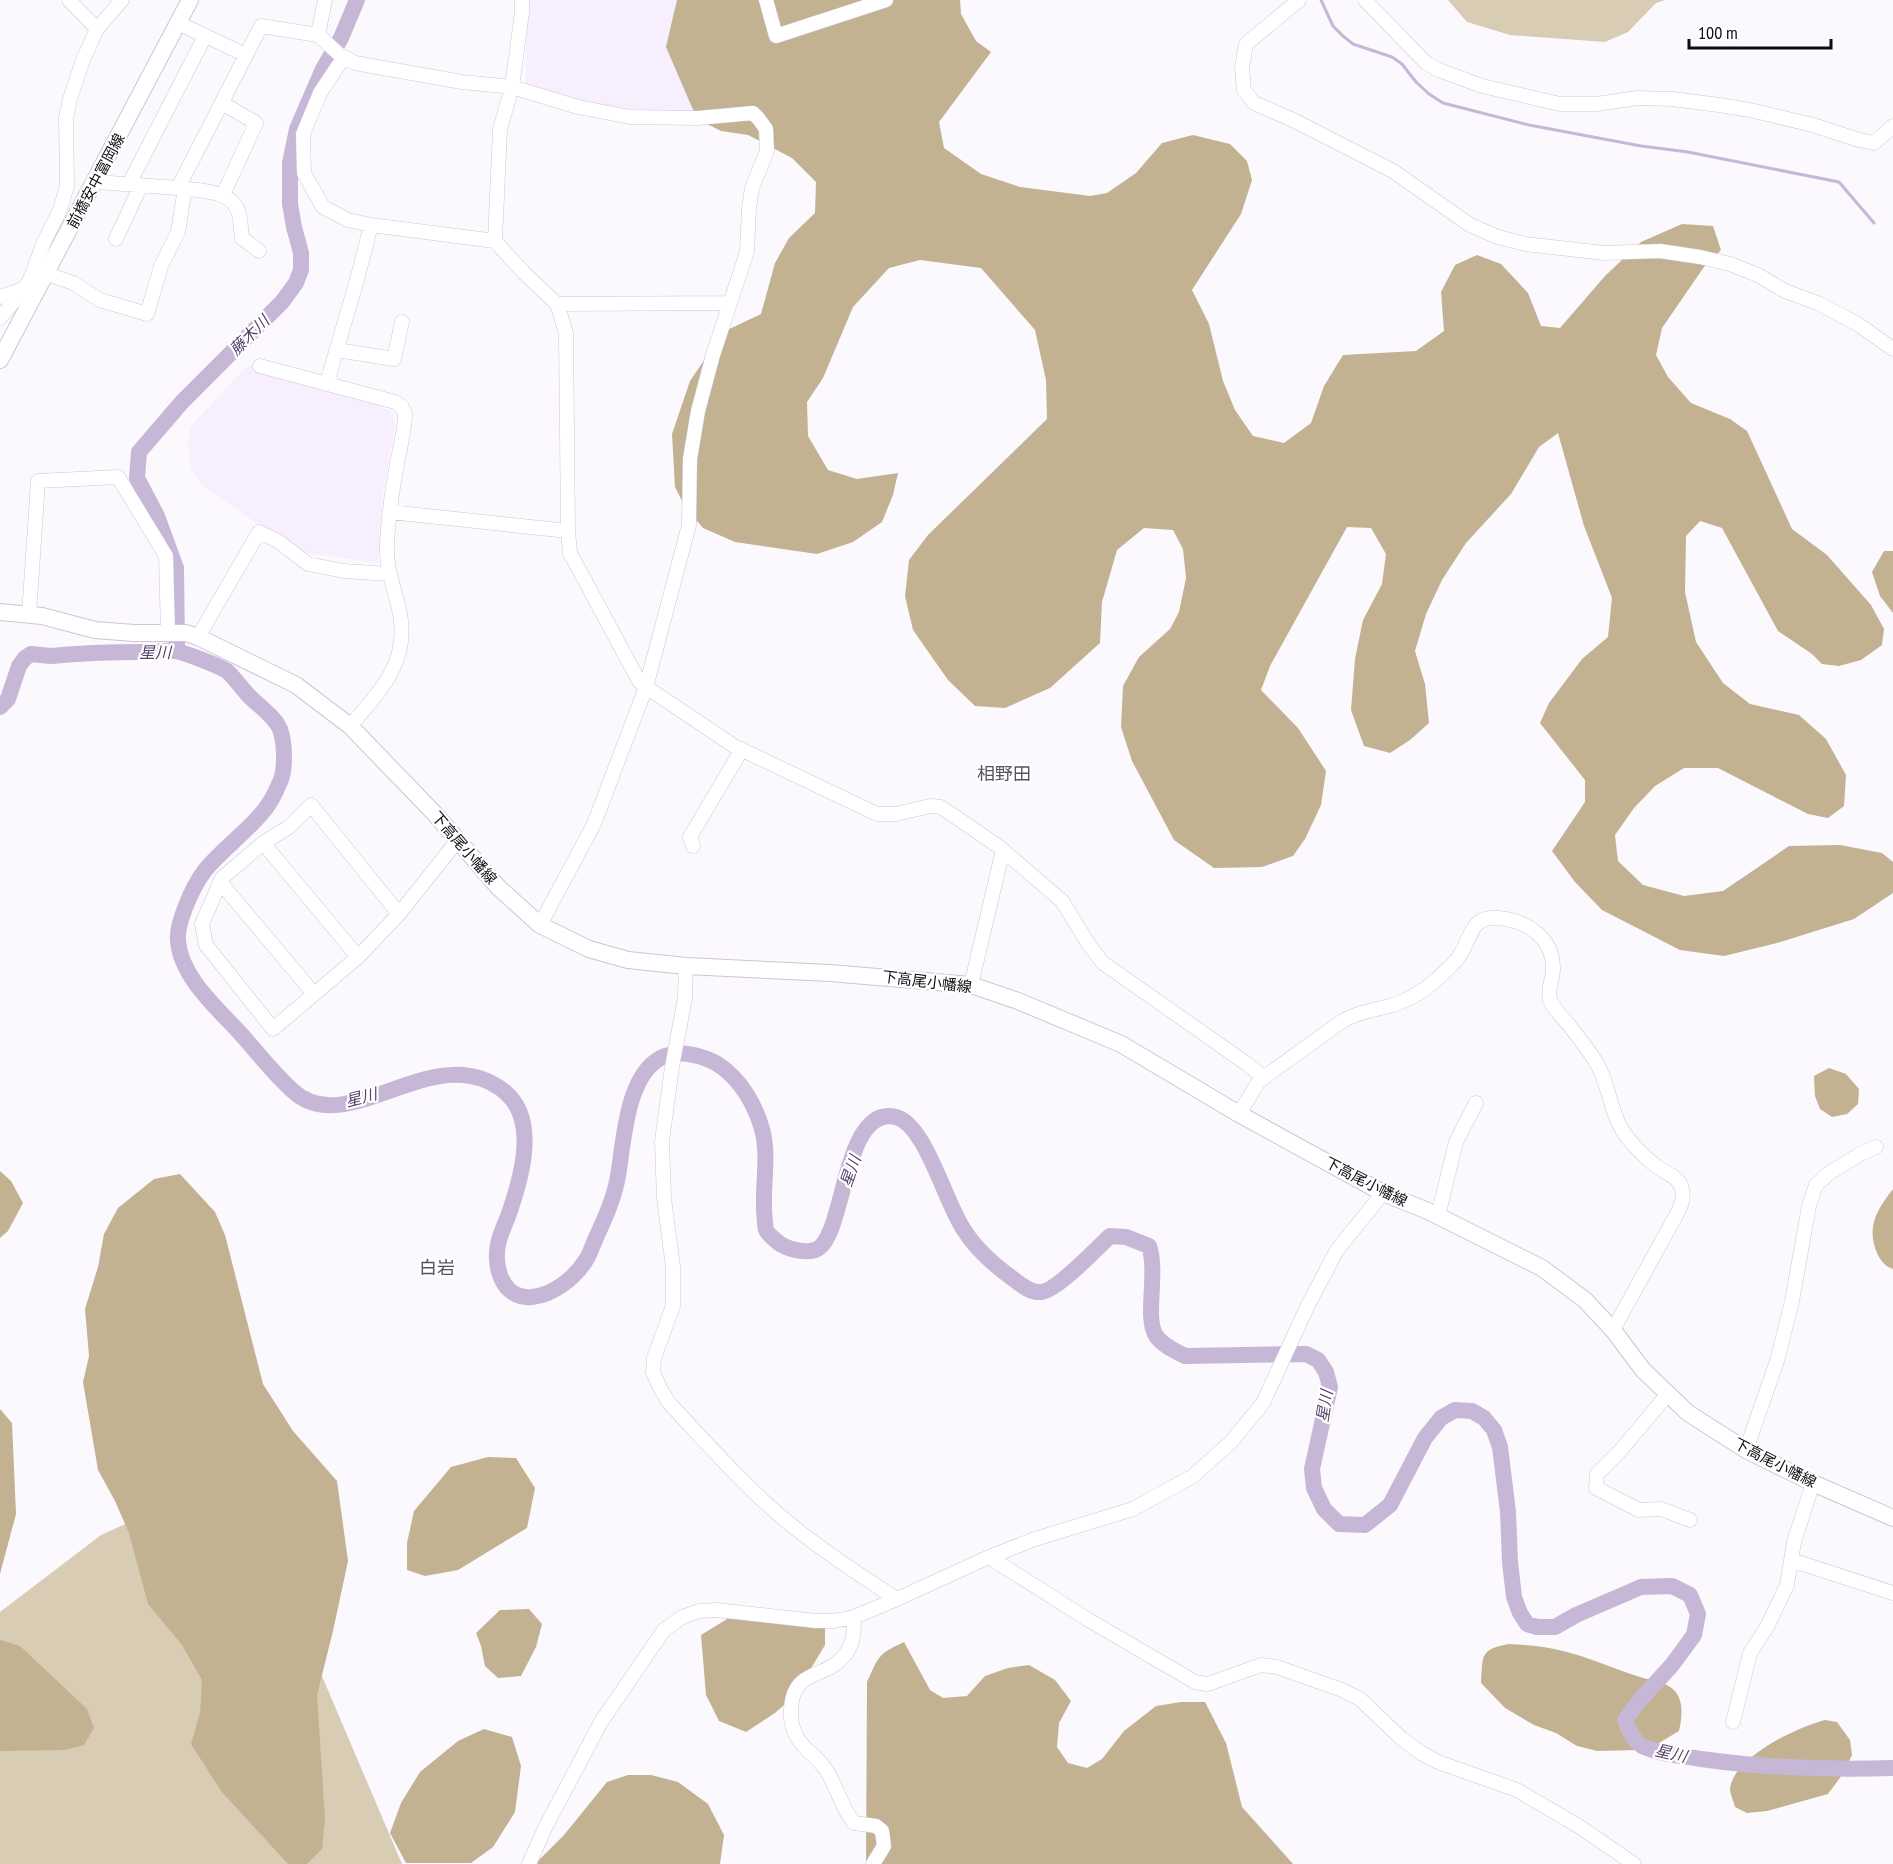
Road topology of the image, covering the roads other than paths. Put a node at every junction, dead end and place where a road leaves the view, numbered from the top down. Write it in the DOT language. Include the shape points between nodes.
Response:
graph roads {
  1 [pos="69,0"];
  2 [pos="122,0"];
  3 [pos="190,0"];
  4 [pos="325,0"];
  5 [pos="522,0"];
  6 [pos="766,0"];
  7 [pos="886,0"];
  8 [pos="1299,0"];
  9 [pos="1365,0"];
  10 [pos="178,23"];
  11 [pos="97,29"];
  12 [pos="318,35"];
  13 [pos="205,36"];
  14 [pos="246,55"];
  15 [pos="342,56"];
  16 [pos="512,87"];
  17 [pos="222,103"];
  18 [pos="1893,126"];
  19 [pos="96,182"];
  20 [pos="135,184"];
  21 [pos="181,188"];
  22 [pos="223,195"];
  23 [pos="371,225"];
  24 [pos="116,239"];
  25 [pos="495,241"];
  26 [pos="259,251"];
  27 [pos="47,274"];
  28 [pos="30,291"];
  29 [pos="0,297"];
  30 [pos="730,303"];
  31 [pos="556,304"];
  32 [pos="0,318"];
  33 [pos="402,322"];
  34 [pos="1893,349"];
  35 [pos="337,350"];
  36 [pos="0,360"];
  37 [pos="260,366"];
  38 [pos="327,383"];
  39 [pos="390,512"];
  40 [pos="568,531"];
  41 [pos="388,573"];
  42 [pos="0,612"];
  43 [pos="29,615"];
  44 [pos="181,634"];
  45 [pos="646,687"];
  46 [pos="350,726"];
  47 [pos="742,749"];
  48 [pos="457,841"];
  49 [pos="263,843"];
  50 [pos="693,846"];
  51 [pos="1003,850"];
  52 [pos="220,882"];
  53 [pos="399,914"];
  54 [pos="540,925"];
  55 [pos="358,957"];
  56 [pos="686,966"];
  57 [pos="971,985"];
  58 [pos="314,994"];
  59 [pos="1263,1078"];
  60 [pos="1476,1103"];
  61 [pos="1239,1114"];
  62 [pos="1876,1147"];
  63 [pos="1383,1193"];
  64 [pos="1438,1216"];
  65 [pos="1613,1330"];
  66 [pos="1668,1394"];
  67 [pos="1746,1450"];
  68 [pos="1813,1483"];
  69 [pos="1893,1518"];
  70 [pos="1690,1520"];
  71 [pos="990,1557"];
  72 [pos="1791,1560"];
  73 [pos="1893,1593"];
  74 [pos="897,1599"];
  75 [pos="854,1617"];
  76 [pos="1733,1722"];
  77 [pos="529,1864"];
  78 [pos="873,1864"];
  79 [pos="1635,1864"];
  1 -- 11 [label="street"];
  2 -- 11 [label="street"];
  3 -- 10 [label="main road, 前橋安中富岡線"];
  4 -- 12 [label="street"];
  5 -- 16 [label="street"];
  6 -- 7 [label="street" via="776,36"];
  8 -- 34 [label="street" via="1246,44 1244,90 1254,103 1393,171 1470,225 1498,237 1604,253 1660,251 1730,264 1820,304"];
  9 -- 18 [label="street" via="1426,63 1482,86 1530,98 1560,104 1637,98 1719,105 1814,125 1874,143"];
  10 -- 13 [label="street"];
  10 -- 19 [label="main road, 前橋安中富岡線"];
  11 -- 28 [label="street" via="83,60 66,118 67,186 31,277"];
  12 -- 14 [label="street" via="261,26"];
  12 -- 15 [label="street"];
  13 -- 14 [label="street"];
  13 -- 20 [label="street"];
  14 -- 17 [label="street"];
  15 -- 16 [label="street" via="356,63"];
  15 -- 23 [label="street" via="320,93 303,134 304,173 323,207 348,220"];
  16 -- 25 [label="street" via="500,129"];
  16 -- 30 [label="street" via="578,107 630,117 698,118 753,113 766,129 768,143 752,188 747,252"];
  17 -- 21 [label="street"];
  17 -- 22 [label="street" via="256,123"];
  19 -- 20 [label="street"];
  19 -- 27 [label="main road, 前橋安中富岡線"];
  20 -- 21 [label="street"];
  20 -- 24 [label="street"];
  21 -- 22 [label="street"];
  21 -- 27 [label="street" via="178,232 161,266 147,314 100,300 73,283"];
  22 -- 26 [label="street" via="234,202 242,238"];
  23 -- 25 [label="street"];
  23 -- 35 [label="street"];
  25 -- 31 [label="street"];
  27 -- 28 [label="main road, 前橋安中富岡線"];
  28 -- 29 [label="street"];
  28 -- 32 [label="street"];
  28 -- 36 [label="main road, 前橋安中富岡線"];
  30 -- 31 [label="street"];
  30 -- 45 [label="street" via="698,411 690,459 689,525"];
  31 -- 40 [label="street" via="566,333"];
  33 -- 35 [label="street" via="394,359"];
  35 -- 38 [label="street"];
  37 -- 38 [label="street"];
  38 -- 39 [label="street" via="395,402 404,410"];
  39 -- 40 [label="street"];
  39 -- 41 [label="street"];
  40 -- 45 [label="street" via="570,553 639,681"];
  41 -- 44 [label="street" via="308,564 259,532"];
  41 -- 46 [label="street" via="402,637 397,662 386,683"];
  42 -- 43 [label="main road, 下高尾小幡線"];
  43 -- 44 [label="main road, 下高尾小幡線" via="95,630"];
  43 -- 44 [label="street" via="38,481 118,477 166,556"];
  44 -- 46 [label="main road, 下高尾小幡線" via="296,685"];
  45 -- 47 [label="street"];
  45 -- 54 [label="street" via="594,824"];
  46 -- 48 [label="main road, 下高尾小幡線"];
  47 -- 50 [label="street" via="690,837"];
  47 -- 51 [label="street" via="877,814 942,807"];
  48 -- 53 [label="street"];
  48 -- 54 [label="main road, 下高尾小幡線" via="498,887"];
  49 -- 52 [label="street"];
  49 -- 53 [label="street" via="311,806"];
  49 -- 55 [label="street"];
  51 -- 57 [label="street"];
  51 -- 59 [label="street" via="1062,901 1103,963"];
  52 -- 58 [label="street"];
  52 -- 58 [label="street" via="202,924 206,945 273,1029"];
  53 -- 55 [label="street"];
  54 -- 56 [label="main road, 下高尾小幡線" via="589,949 628,960"];
  55 -- 58 [label="street"];
  56 -- 57 [label="main road, 下高尾小幡線"];
  56 -- 74 [label="street" via="685,998 662,1141 673,1306 654,1358 653,1372 669,1403 744,1483 830,1556"];
  57 -- 61 [label="main road, 下高尾小幡線" via="1120,1044"];
  59 -- 61 [label="street"];
  59 -- 65 [label="street" via="1351,1015 1393,1005 1432,983 1456,961 1474,927 1483,919 1519,922 1533,930 1552,955 1549,998 1598,1064 1625,1135 1658,1168 1677,1179 1682,1189 1682,1204"];
  60 -- 64 [label="street" via="1456,1142"];
  61 -- 63 [label="main road, 下高尾小幡線"];
  62 -- 67 [label="street" via="1816,1185 1777,1361"];
  63 -- 64 [label="main road, 下高尾小幡線"];
  63 -- 71 [label="street" via="1337,1250 1263,1403 1231,1442 1193,1476 1133,1509"];
  64 -- 65 [label="main road, 下高尾小幡線" via="1542,1268 1585,1300"];
  65 -- 66 [label="main road, 下高尾小幡線" via="1643,1370"];
  66 -- 67 [label="main road, 下高尾小幡線" via="1688,1413"];
  66 -- 70 [label="street" via="1597,1474 1596,1488 1639,1510 1661,1509"];
  67 -- 68 [label="main road, 下高尾小幡線"];
  68 -- 69 [label="main road, 下高尾小幡線"];
  68 -- 72 [label="street"];
  71 -- 74 [label="street"];
  71 -- 79 [label="street" via="1195,1682 1208,1684 1261,1665 1342,1690 1360,1699 1421,1753 1517,1790"];
  72 -- 73 [label="street"];
  72 -- 76 [label="street" via="1787,1585 1750,1653"];
  74 -- 75 [label="street"];
  75 -- 77 [label="street" via="816,1621 699,1611 664,1630 601,1722"];
  75 -- 78 [label="street" via="854,1638 849,1648 838,1662 796,1686 790,1714 792,1730 825,1767 849,1818 882,1831 884,1846"];
}
